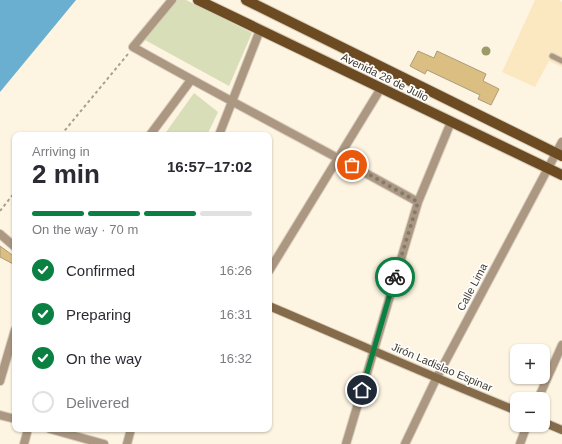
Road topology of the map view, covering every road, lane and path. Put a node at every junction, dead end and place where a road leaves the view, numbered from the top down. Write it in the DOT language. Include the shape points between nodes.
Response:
graph roads {
  1 [pos="172,0"];
  2 [pos="198,0"];
  3 [pos="246,0"];
  4 [pos="260,30"];
  5 [pos="133,47"];
  6 [pos="552,56"];
  7 [pos="562,61"];
  8 [pos="191,80"];
  9 [pos="381,88"];
  10 [pos="232,103"];
  11 [pos="451,122"];
  12 [pos="64,132"];
  13 [pos="152,132"];
  14 [pos="220,132"];
  15 [pos="562,142"];
  16 [pos="559,154"];
  17 [pos="339,157"];
  18 [pos="547,168"];
  19 [pos="562,175"];
  20 [pos="12,196"];
  21 [pos="418,202"];
  22 [pos="0,211"];
  23 [pos="0,234"];
  24 [pos="12,244"];
  25 [pos="272,266"];
  26 [pos="272,307"];
  27 [pos="12,340"];
  28 [pos="562,345"];
  29 [pos="373,349"];
  30 [pos="436,379"];
  31 [pos="0,382"];
  32 [pos="541,392"];
  33 [pos="510,408"];
  34 [pos="0,415"];
  35 [pos="12,418"];
  36 [pos="550,425"];
  37 [pos="562,430"];
  38 [pos="27,432"];
  39 [pos="61,432"];
  40 [pos="130,432"];
  41 [pos="524,432"];
  42 [pos="24,444"];
  43 [pos="104,444"];
  44 [pos="127,444"];
  45 [pos="346,444"];
  46 [pos="405,444"];
  47 [pos="520,444"];
  1 -- 5 [label="street"];
  2 -- 4 [label="main road, Avenida 28 de Julio"];
  3 -- 16 [label="main road, Avenida 28 de Julio"];
  4 -- 9 [label="main road, Avenida 28 de Julio"];
  4 -- 10 [label="street"];
  5 -- 8 [label="street"];
  5 -- 12 [label="path"];
  6 -- 7 [label="lane"];
  8 -- 10 [label="street"];
  8 -- 13 [label="street"];
  9 -- 11 [label="main road, Avenida 28 de Julio"];
  9 -- 17 [label="street"];
  10 -- 14 [label="street"];
  10 -- 17 [label="street"];
  11 -- 18 [label="main road, Avenida 28 de Julio"];
  11 -- 21 [label="street"];
  15 -- 16 [label="street, Calle Lima"];
  16 -- 18 [label="street, Calle Lima"];
  17 -- 21 [label="street"];
  17 -- 25 [label="street"];
  18 -- 19 [label="main road, Avenida 28 de Julio"];
  18 -- 30 [label="street, Calle Lima"];
  20 -- 22 [label="path"];
  21 -- 29 [label="street"];
  23 -- 24 [label="street"];
  26 -- 29 [label="main road, Jirón Ladislao Espinar"];
  27 -- 31 [label="street"];
  28 -- 32 [label="street"];
  29 -- 30 [label="main road, Jirón Ladislao Espinar"];
  29 -- 45 [label="street"];
  30 -- 33 [label="main road, Jirón Ladislao Espinar"];
  30 -- 46 [label="street, Calle Lima"];
  34 -- 35 [label="street"];
  36 -- 37 [label="main road"];
  38 -- 42 [label="street"];
  39 -- 43 [label="street"];
  40 -- 44 [label="street"];
  41 -- 47 [label="street"];
}
